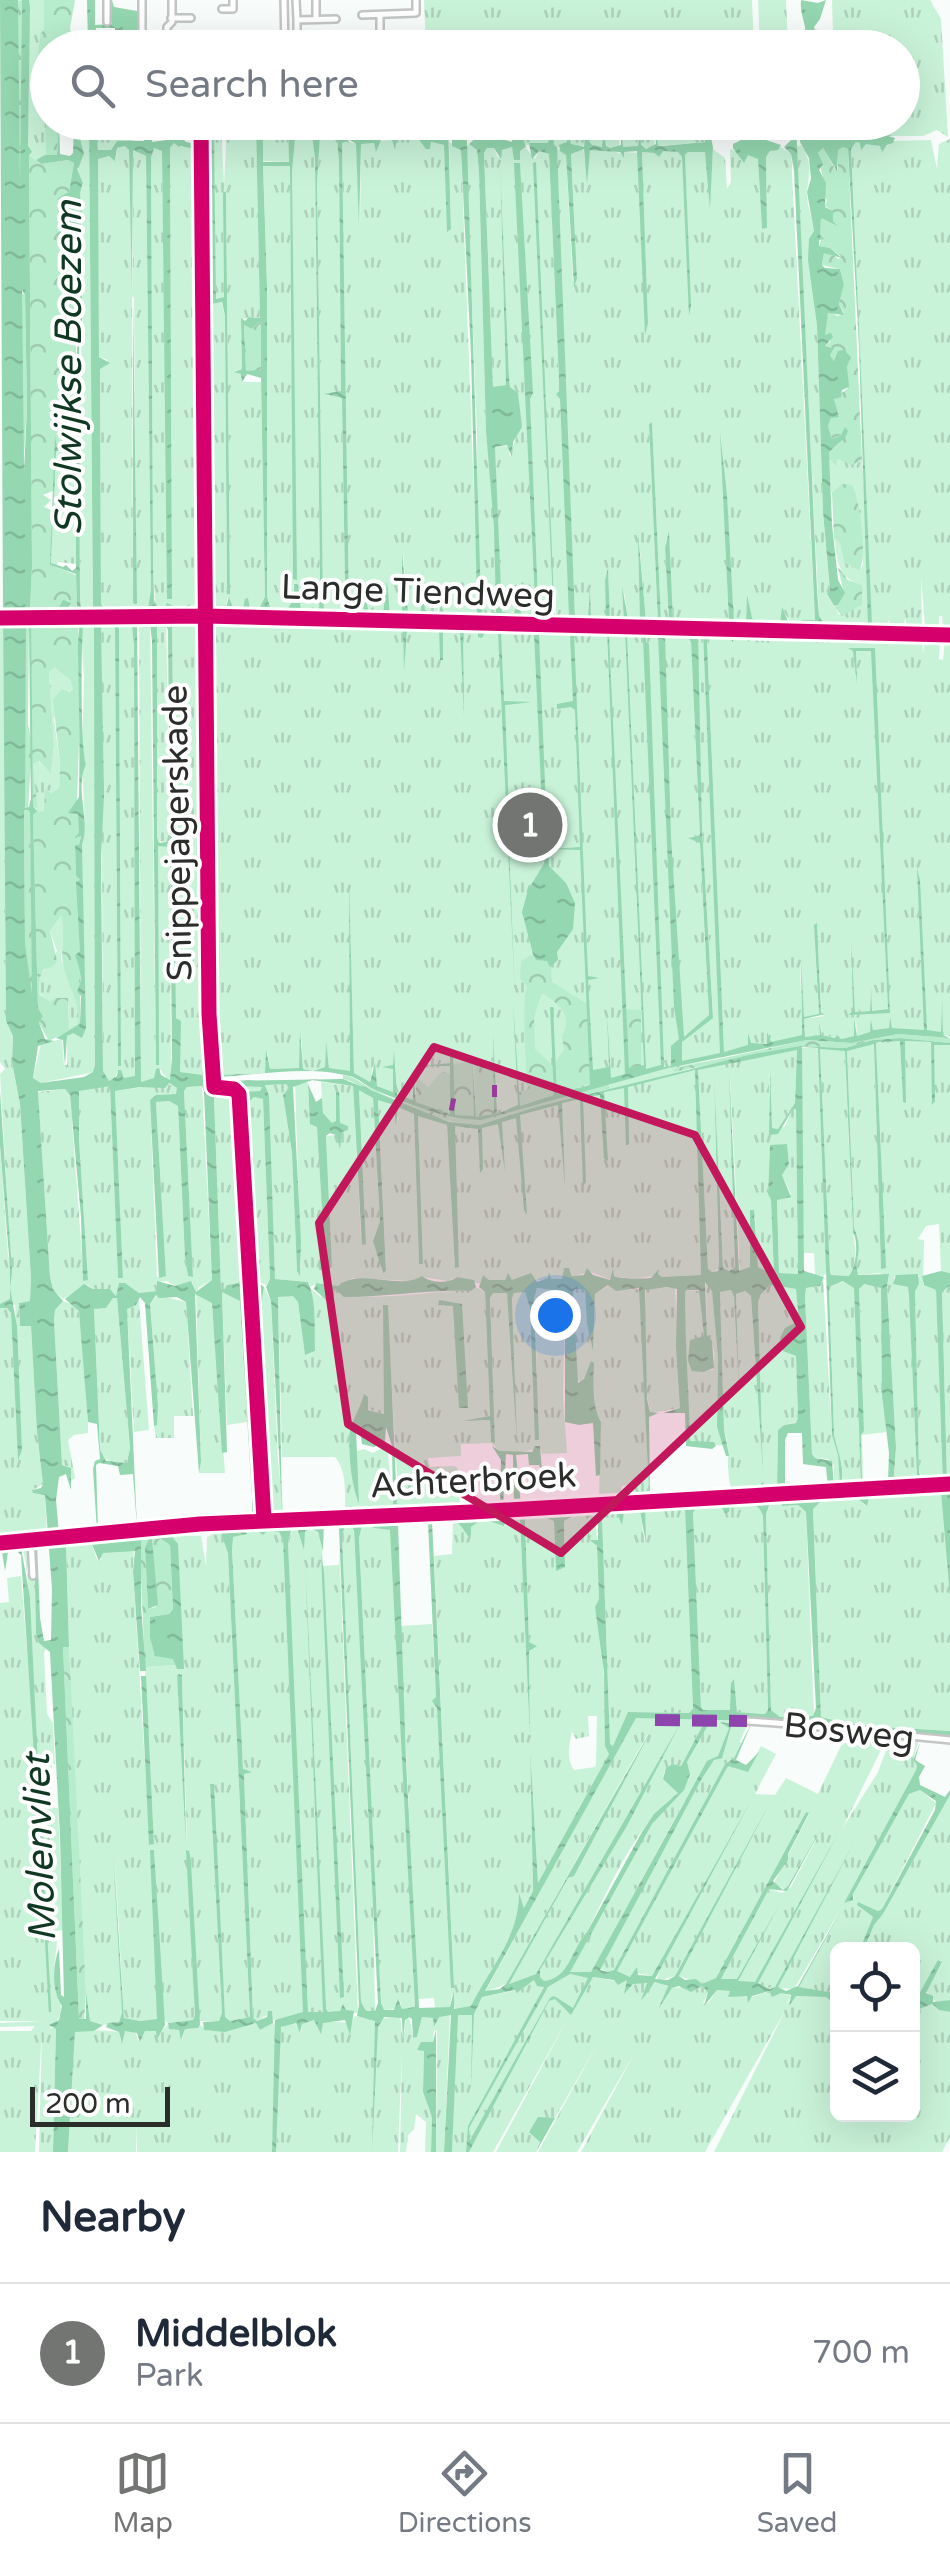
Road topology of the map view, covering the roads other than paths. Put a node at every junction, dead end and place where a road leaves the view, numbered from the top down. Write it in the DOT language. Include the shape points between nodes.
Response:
graph roads {
  1 [pos="108,0"];
  2 [pos="142,0"];
  3 [pos="172,0"];
  4 [pos="233,0"];
  5 [pos="284,0"];
  6 [pos="296,0"];
  7 [pos="316,0"];
  8 [pos="416,0"];
  9 [pos="222,9"];
  10 [pos="362,15"];
  11 [pos="380,15"];
  12 [pos="172,18"];
  13 [pos="191,18"];
  14 [pos="336,19"];
  15 [pos="297,20"];
  16 [pos="316,20"];
  17 [pos="108,22"];
  18 [pos="142,30"];
  19 [pos="167,30"];
  20 [pos="284,30"];
  21 [pos="297,30"];
  22 [pos="380,30"];
  23 [pos="0,618"];
  24 [pos="950,634"];
  25 [pos="950,1484"];
  26 [pos="31,1539"];
  27 [pos="0,1543"];
  28 [pos="33,1576"];
  29 [pos="748,1722"];
  30 [pos="950,1740"];
  1 -- 17 [label="street"];
  2 -- 18 [label="street"];
  3 -- 12 [label="street"];
  4 -- 9 [label="street" via="233,9"];
  5 -- 20 [label="street"];
  6 -- 15 [label="street"];
  7 -- 16 [label="street"];
  8 -- 11 [label="street" via="416,13"];
  10 -- 11 [label="street"];
  11 -- 22 [label="street"];
  12 -- 13 [label="street"];
  12 -- 19 [label="street"];
  14 -- 16 [label="street"];
  15 -- 16 [label="street"];
  15 -- 21 [label="street"];
  23 -- 24 [label="street, Lange Tiendweg" via="225,616"];
  25 -- 26 [label="street, Achterbroek"];
  26 -- 27 [label="street, Achterbroek"];
  26 -- 28 [label="street"];
  29 -- 30 [label="street, Bosweg"];
}
